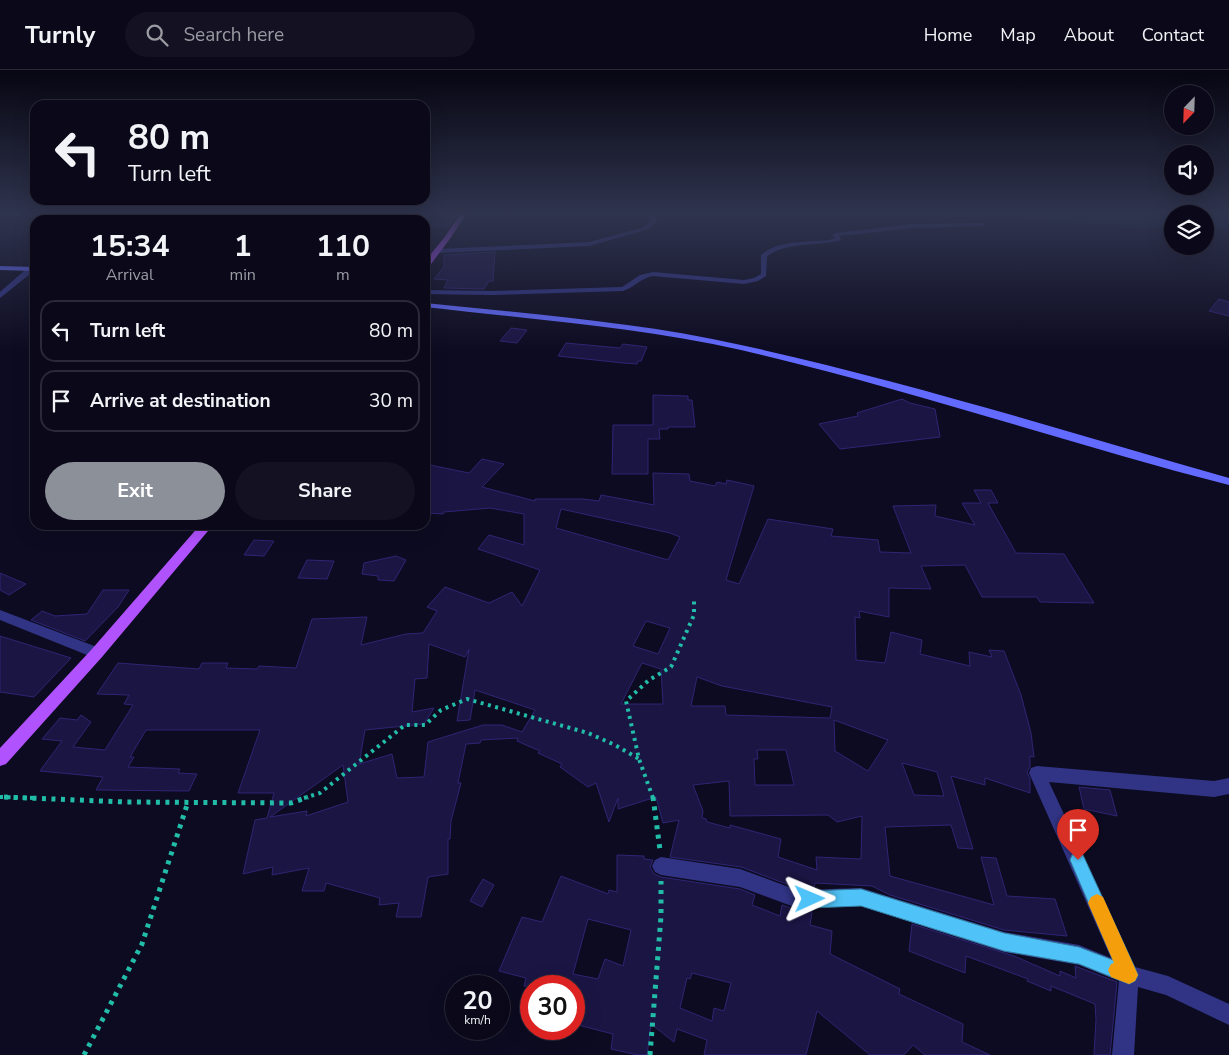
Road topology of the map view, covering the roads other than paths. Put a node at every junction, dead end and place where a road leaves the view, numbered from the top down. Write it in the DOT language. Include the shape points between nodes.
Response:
graph roads {
  1 [pos="764,259"];
  2 [pos="0,268"];
  3 [pos="30,268"];
  4 [pos="30,271"];
  5 [pos="430,292"];
  6 [pos="0,296"];
  7 [pos="430,306"];
  8 [pos="1229,482"];
  9 [pos="203,530"];
  10 [pos="0,616"];
  11 [pos="97,653"];
  12 [pos="0,760"];
  13 [pos="1229,786"];
  14 [pos="661,866"];
  15 [pos="1129,975"];
  16 [pos="1229,1015"];
  17 [pos="1123,1055"];
  1 -- 5 [label="lane" via="764,275 748,282 655,274 639,277 623,290"];
  2 -- 3 [label="main road"];
  4 -- 6 [label="street"];
  7 -- 8 [label="main road" via="628,328 740,347 879,382"];
  9 -- 11 [label="main road"];
  10 -- 11 [label="street"];
  11 -- 12 [label="main road"];
  13 -- 15 [label="street" via="1214,789 1037,773"];
  14 -- 15 [label="street" via="740,878 797,899 861,897 1004,942 1079,955"];
  15 -- 16 [label="street" via="1168,986"];
  15 -- 17 [label="street"];
}
